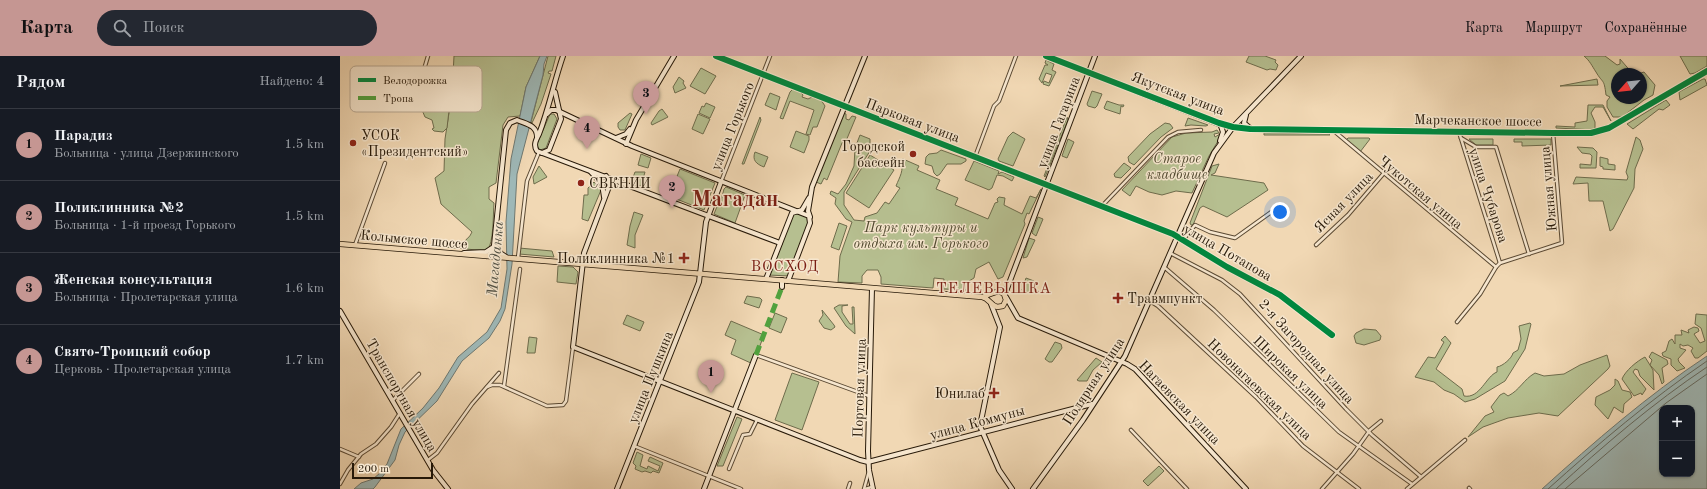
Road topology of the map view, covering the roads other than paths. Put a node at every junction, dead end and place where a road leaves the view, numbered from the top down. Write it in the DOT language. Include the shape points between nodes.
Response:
graph roads {
  1 [pos="428,56"];
  2 [pos="563,56"];
  3 [pos="674,56"];
  4 [pos="716,56"];
  5 [pos="770,56"];
  6 [pos="864,56"];
  7 [pos="1016,56"];
  8 [pos="1046,56"];
  9 [pos="1095,56"];
  10 [pos="1301,56"];
  11 [pos="425,66"];
  12 [pos="1707,71"];
  13 [pos="1089,72"];
  14 [pos="764,75"];
  15 [pos="554,88"];
  16 [pos="844,106"];
  17 [pos="1250,109"];
  18 [pos="558,111"];
  19 [pos="546,116"];
  20 [pos="571,118"];
  21 [pos="560,122"];
  22 [pos="1219,123"];
  23 [pos="533,126"];
  24 [pos="632,126"];
  25 [pos="1233,127"];
  26 [pos="1251,129"];
  27 [pos="1201,130"];
  28 [pos="1334,131"];
  29 [pos="1459,132"];
  30 [pos="1553,133"];
  31 [pos="538,137"];
  32 [pos="616,138"];
  33 [pos="1461,138"];
  34 [pos="626,144"];
  35 [pos="550,147"];
  36 [pos="1217,148"];
  37 [pos="540,153"];
  38 [pos="554,157"];
  39 [pos="975,157"];
  40 [pos="385,163"];
  41 [pos="590,171"];
  42 [pos="1384,173"];
  43 [pos="606,176"];
  44 [pos="616,180"];
  45 [pos="721,182"];
  46 [pos="610,184"];
  47 [pos="1046,184"];
  48 [pos="810,196"];
  49 [pos="604,197"];
  50 [pos="1102,206"];
  51 [pos="1277,208"];
  52 [pos="795,211"];
  53 [pos="708,215"];
  54 [pos="810,218"];
  55 [pos="1177,236"];
  56 [pos="495,238"];
  57 [pos="1183,240"];
  58 [pos="780,243"];
  59 [pos="340,244"];
  60 [pos="355,245"];
  61 [pos="1316,245"];
  62 [pos="1170,253"];
  63 [pos="457,254"];
  64 [pos="1529,254"];
  65 [pos="485,256"];
  66 [pos="502,256"];
  67 [pos="517,259"];
  68 [pos="583,263"];
  69 [pos="1500,263"];
  70 [pos="1164,267"];
  71 [pos="1496,267"];
  72 [pos="520,269"];
  73 [pos="701,273"];
  74 [pos="766,279"];
  75 [pos="782,280"];
  76 [pos="788,282"];
  77 [pos="1007,285"];
  78 [pos="782,287"];
  79 [pos="872,288"];
  80 [pos="994,292"];
  81 [pos="1005,295"];
  82 [pos="982,297"];
  83 [pos="1150,300"];
  84 [pos="990,303"];
  85 [pos="1001,306"];
  86 [pos="1012,309"];
  87 [pos="340,311"];
  88 [pos="997,317"];
  89 [pos="1457,322"];
  90 [pos="1332,335"];
  91 [pos="573,347"];
  92 [pos="756,356"];
  93 [pos="1122,362"];
  94 [pos="499,373"];
  95 [pos="419,374"];
  96 [pos="660,381"];
  97 [pos="504,386"];
  98 [pos="487,387"];
  99 [pos="869,396"];
  100 [pos="393,400"];
  101 [pos="1092,404"];
  102 [pos="735,411"];
  103 [pos="401,412"];
  104 [pos="757,419"];
  105 [pos="1381,421"];
  106 [pos="1132,430"];
  107 [pos="982,432"];
  108 [pos="1369,432"];
  109 [pos="1465,440"];
  110 [pos="634,446"];
  111 [pos="1358,447"];
  112 [pos="340,449"];
  113 [pos="359,457"];
  114 [pos="428,460"];
  115 [pos="868,462"];
  116 [pos="730,469"];
  117 [pos="869,470"];
  118 [pos="1336,472"];
  119 [pos="709,476"];
  120 [pos="1420,476"];
  121 [pos="850,483"];
  122 [pos="340,484"];
  123 [pos="1412,484"];
  124 [pos="872,488"];
  125 [pos="448,489"];
  126 [pos="617,489"];
  127 [pos="704,489"];
  128 [pos="741,489"];
  129 [pos="848,489"];
  130 [pos="864,489"];
  131 [pos="1012,489"];
  132 [pos="1033,489"];
  133 [pos="1187,489"];
  134 [pos="1246,489"];
  135 [pos="1322,489"];
  136 [pos="1359,489"];
  137 [pos="1407,489"];
  1 -- 11 [label="street"];
  2 -- 15 [label="street"];
  3 -- 24 [label="street"];
  4 -- 14 [label="street, Парковая улица"];
  5 -- 14 [label="street, улица Горького"];
  6 -- 16 [label="street"];
  7 -- 39 [label="street"];
  8 -- 13 [label="street, Якутская улица"];
  9 -- 13 [label="street, улица Гагарина"];
  10 -- 17 [label="street, Полярная улица"];
  12 -- 30 [label="street, Марчеканское шоссе" via="1609,128 1591,133"];
  13 -- 22 [label="street, Якутская улица"];
  13 -- 47 [label="street, улица Гагарина"];
  14 -- 16 [label="street, Парковая улица"];
  14 -- 45 [label="street, улица Горького"];
  15 -- 18 [label="street"];
  15 -- 19 [label="street"];
  16 -- 39 [label="street, Парковая улица"];
  16 -- 48 [label="street"];
  17 -- 25 [label="street, Полярная улица"];
  17 -- 26 [label="street" via="1244,122"];
  18 -- 19 [label="street" via="552,110"];
  18 -- 20 [label="street"];
  18 -- 21 [label="street"];
  19 -- 23 [label="street" via="539,125"];
  19 -- 31 [label="street"];
  20 -- 21 [label="street"];
  20 -- 32 [label="street"];
  21 -- 35 [label="street"];
  22 -- 25 [label="street, Якутская улица"];
  22 -- 36 [label="street" via="1223,132"];
  23 -- 31 [label="street"];
  23 -- 56 [label="street" via="517,120 510,123 505,133"];
  24 -- 32 [label="street" via="626,134"];
  24 -- 34 [label="street"];
  25 -- 26 [label="street, Марчеканское шоссе"];
  25 -- 36 [label="street, Полярная улица"];
  26 -- 28 [label="street, Марчеканское шоссе"];
  27 -- 50 [label="street" via="1178,132 1168,137"];
  28 -- 29 [label="street, Марчеканское шоссе"];
  28 -- 42 [label="street, Чукотская улица"];
  29 -- 30 [label="street, Марчеканское шоссе"];
  29 -- 33 [label="street, улица Чубарова"];
  30 -- 64 [label="street, Южная улица" via="1562,243"];
  31 -- 37 [label="street" via="535,147"];
  32 -- 34 [label="street"];
  33 -- 64 [label="street" via="1476,147 1496,147"];
  33 -- 69 [label="street, улица Чубарова"];
  34 -- 45 [label="street"];
  35 -- 37 [label="street" via="546,153"];
  35 -- 38 [label="street"];
  36 -- 55 [label="street, Полярная улица"];
  37 -- 38 [label="street"];
  37 -- 67 [label="street" via="527,181"];
  38 -- 41 [label="street"];
  39 -- 47 [label="street, Парковая улица"];
  40 -- 60 [label="street"];
  41 -- 43 [label="street"];
  41 -- 49 [label="street" via="602,184"];
  42 -- 61 [label="street, Ясная улица" via="1348,215"];
  42 -- 71 [label="street, Чукотская улица"];
  43 -- 44 [label="street"];
  43 -- 46 [label="street"];
  44 -- 46 [label="street"];
  44 -- 53 [label="street"];
  45 -- 52 [label="street"];
  45 -- 53 [label="street, улица Пушкина"];
  46 -- 49 [label="street"];
  47 -- 50 [label="street, Парковая улица"];
  47 -- 77 [label="street, улица Гагарина"];
  48 -- 52 [label="street" via="802,210"];
  48 -- 54 [label="street"];
  49 -- 68 [label="street" via="584,253"];
  50 -- 55 [label="street, улица Потапова"];
  51 -- 57 [label="street" via="1235,238 1210,232 1195,225"];
  52 -- 54 [label="street"];
  52 -- 58 [label="street"];
  53 -- 58 [label="street"];
  53 -- 73 [label="street, улица Пушкина"];
  54 -- 76 [label="street"];
  55 -- 57 [label="street, улица Потапова"];
  55 -- 62 [label="street, Полярная улица"];
  56 -- 63 [label="street" via="488,252"];
  56 -- 65 [label="street" via="492,251"];
  56 -- 66 [label="street" via="496,247"];
  57 -- 90 [label="street, улица Потапова" via="1280,295"];
  58 -- 74 [label="street"];
  59 -- 60 [label="main road, Колымское шоссе"];
  60 -- 63 [label="main road, Колымское шоссе"];
  62 -- 70 [label="street, Полярная улица"];
  62 -- 108 [label="street, 2-я Загородная улица" via="1222,280 1240,294"];
  63 -- 65 [label="main road, Колымское шоссе"];
  64 -- 69 [label="street"];
  65 -- 66 [label="main road, Колымское шоссе"];
  66 -- 67 [label="main road, Колымское шоссе"];
  67 -- 68 [label="main road, Колымское шоссе"];
  68 -- 73 [label="main road, Колымское шоссе"];
  68 -- 91 [label="street"];
  69 -- 71 [label="street"];
  70 -- 83 [label="street, Полярная улица"];
  70 -- 111 [label="street, Широкая улица" via="1214,310 1339,432"];
  71 -- 89 [label="street" via="1480,294"];
  72 -- 97 [label="street"];
  73 -- 74 [label="main road, Колымское шоссе"];
  73 -- 96 [label="street, улица Пушкина"];
  74 -- 75 [label="main road, Колымское шоссе"];
  75 -- 76 [label="main road, Колымское шоссе"];
  75 -- 78 [label="street"];
  76 -- 79 [label="main road, Колымское шоссе"];
  77 -- 80 [label="street"];
  77 -- 81 [label="street, улица Гагарина"];
  79 -- 82 [label="main road, Колымское шоссе"];
  79 -- 99 [label="street, Портовая улица"];
  80 -- 81 [label="main road" via="1000,291"];
  80 -- 82 [label="main road"];
  80 -- 84 [label="main road" via="990,296"];
  81 -- 85 [label="main road" via="1006,302"];
  81 -- 86 [label="street"];
  82 -- 84 [label="main road" via="987,298"];
  83 -- 93 [label="street, Полярная улица"];
  83 -- 118 [label="street, Новонагаевская улица" via="1256,397 1303,446"];
  84 -- 85 [label="main road" via="995,307"];
  84 -- 88 [label="street"];
  85 -- 86 [label="street, Нагаевская улица"];
  85 -- 88 [label="street"];
  86 -- 93 [label="street, Нагаевская улица" via="1018,318"];
  87 -- 100 [label="street, Транспортная улица"];
  88 -- 107 [label="street" via="1000,327 980,423"];
  91 -- 96 [label="street"];
  91 -- 97 [label="street" via="566,401 563,405 547,406"];
  92 -- 99 [label="street"];
  92 -- 102 [label="street"];
  93 -- 101 [label="street, Полярная улица"];
  93 -- 134 [label="street, Нагаевская улица" via="1141,375"];
  94 -- 98 [label="street"];
  95 -- 100 [label="street"];
  96 -- 102 [label="street"];
  96 -- 110 [label="street, улица Пушкина"];
  97 -- 98 [label="street" via="494,384"];
  98 -- 114 [label="street" via="437,453"];
  99 -- 115 [label="street, Портовая улица"];
  100 -- 103 [label="street, Транспортная улица"];
  101 -- 107 [label="street, улица Коммуны"];
  101 -- 132 [label="street, Полярная улица"];
  102 -- 104 [label="street"];
  102 -- 119 [label="street"];
  103 -- 113 [label="street" via="385,434"];
  103 -- 114 [label="street, Транспортная улица"];
  104 -- 115 [label="street"];
  104 -- 116 [label="street" via="750,434 743,435"];
  105 -- 108 [label="street"];
  106 -- 133 [label="street"];
  107 -- 115 [label="street, улица Коммуны"];
  107 -- 131 [label="street" via="999,470"];
  108 -- 111 [label="street"];
  108 -- 120 [label="street, 2-я Загородная улица"];
  109 -- 120 [label="street"];
  110 -- 119 [label="street"];
  110 -- 126 [label="street, улица Пушкина"];
  111 -- 118 [label="street"];
  111 -- 123 [label="street, Широкая улица"];
  112 -- 113 [label="street"];
  113 -- 122 [label="street"];
  114 -- 125 [label="street, Транспортная улица"];
  115 -- 117 [label="street, Портовая улица"];
  117 -- 124 [label="street, Портовая улица"];
  117 -- 130 [label="street"];
  118 -- 135 [label="street"];
  118 -- 136 [label="street, Новонагаевская улица"];
  119 -- 127 [label="street"];
  119 -- 128 [label="street"];
  120 -- 123 [label="street"];
  121 -- 129 [label="street"];
  123 -- 137 [label="street"];
  124 -- 130 [label="street"];
}
